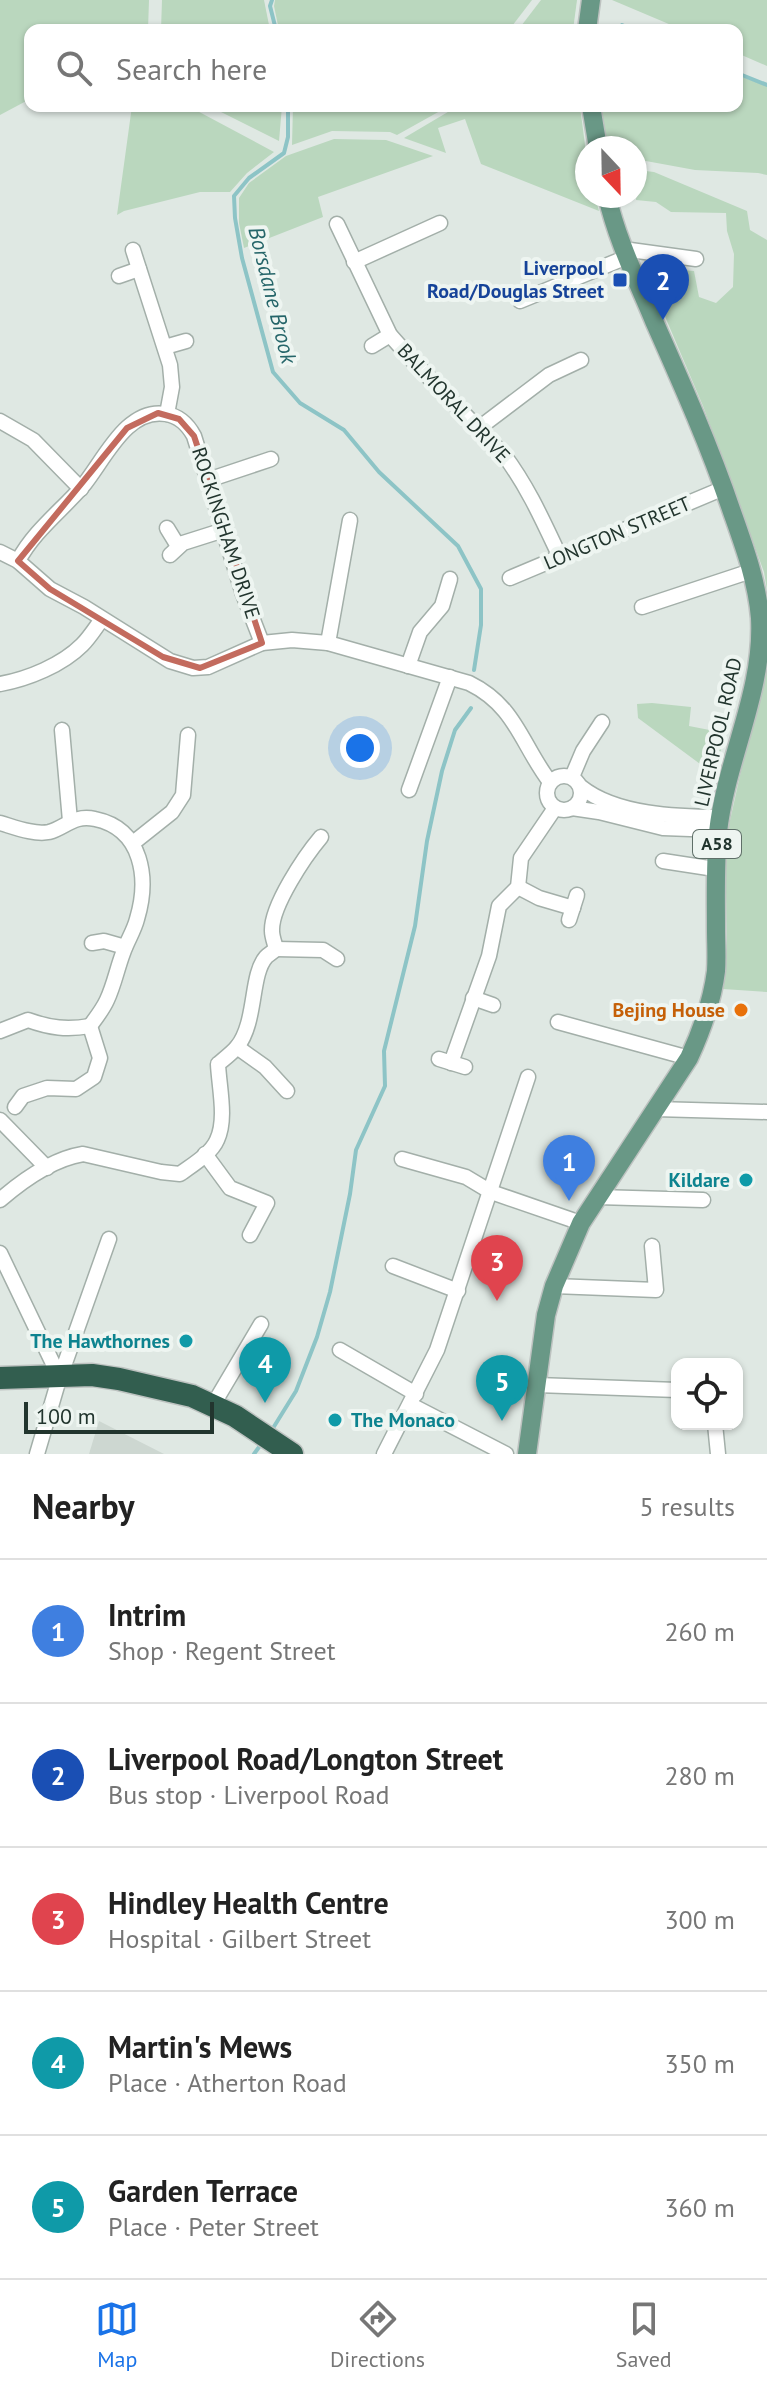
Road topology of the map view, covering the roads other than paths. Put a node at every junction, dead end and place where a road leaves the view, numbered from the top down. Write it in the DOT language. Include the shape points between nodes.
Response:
graph roads {
  1 [pos="591,0"];
  2 [pos="588,24"];
  3 [pos="592,112"];
  4 [pos="596,136"];
  5 [pos="611,208"];
  6 [pos="440,223"];
  7 [pos="337,224"];
  8 [pos="133,250"];
  9 [pos="625,253"];
  10 [pos="696,259"];
  11 [pos="354,262"];
  12 [pos="139,269"];
  13 [pos="119,276"];
  14 [pos="520,301"];
  15 [pos="390,335"];
  16 [pos="186,341"];
  17 [pos="372,346"];
  18 [pos="165,347"];
  19 [pos="581,360"];
  20 [pos="167,414"];
  21 [pos="1,415"];
  22 [pos="479,428"];
  23 [pos="271,459"];
  24 [pos="208,480"];
  25 [pos="724,488"];
  26 [pos="81,489"];
  27 [pos="350,520"];
  28 [pos="167,528"];
  29 [pos="224,530"];
  30 [pos="0,552"];
  31 [pos="560,557"];
  32 [pos="18,561"];
  33 [pos="751,571"];
  34 [pos="510,578"];
  35 [pos="450,579"];
  36 [pos="642,607"];
  37 [pos="102,619"];
  38 [pos="262,643"];
  39 [pos="328,643"];
  40 [pos="408,666"];
  41 [pos="450,677"];
  42 [pos="0,684"];
  43 [pos="602,722"];
  44 [pos="62,730"];
  45 [pos="188,735"];
  46 [pos="550,782"];
  47 [pos="576,782"];
  48 [pos="409,790"];
  49 [pos="555,808"];
  50 [pos="572,808"];
  51 [pos="70,821"];
  52 [pos="0,823"];
  53 [pos="719,824"];
  54 [pos="321,837"];
  55 [pos="133,843"];
  56 [pos="663,861"];
  57 [pos="715,869"];
  58 [pos="518,887"];
  59 [pos="573,908"];
  60 [pos="92,943"];
  61 [pos="125,947"];
  62 [pos="276,949"];
  63 [pos="337,959"];
  64 [pos="473,998"];
  65 [pos="493,1005"];
  66 [pos="558,1022"];
  67 [pos="90,1026"];
  68 [pos="0,1031"];
  69 [pos="237,1047"];
  70 [pos="689,1058"];
  71 [pos="451,1063"];
  72 [pos="528,1077"];
  73 [pos="287,1091"];
  74 [pos="15,1107"];
  75 [pos="655,1109"];
  76 [pos="767,1112"];
  77 [pos="0,1120"];
  78 [pos="205,1154"];
  79 [pos="402,1159"];
  80 [pos="47,1168"];
  81 [pos="491,1192"];
  82 [pos="597,1197"];
  83 [pos="0,1200"];
  84 [pos="703,1200"];
  85 [pos="581,1223"];
  86 [pos="250,1235"];
  87 [pos="109,1239"];
  88 [pos="652,1246"];
  89 [pos="1,1258"];
  90 [pos="393,1266"];
  91 [pos="554,1286"];
  92 [pos="458,1291"];
  93 [pos="261,1324"];
  94 [pos="340,1350"];
  95 [pos="58,1374"];
  96 [pos="0,1378"];
  97 [pos="537,1385"];
  98 [pos="671,1390"];
  99 [pos="413,1400"];
  100 [pos="213,1405"];
  101 [pos="716,1430"];
  102 [pos="286,1450"];
  103 [pos="37,1454"];
  104 [pos="384,1454"];
  105 [pos="506,1454"];
  106 [pos="527,1454"];
  107 [pos="718,1454"];
  1 -- 2 [label="main road"];
  3 -- 4 [label="main road"];
  5 -- 9 [label="main road, LIVERPOOL ROAD / A58"];
  6 -- 11 [label="street"];
  7 -- 11 [label="street, BALMORAL DRIVE"];
  8 -- 12 [label="street"];
  9 -- 10 [label="street"];
  9 -- 14 [label="street"];
  9 -- 25 [label="main road, LIVERPOOL ROAD / A58"];
  11 -- 15 [label="street, BALMORAL DRIVE"];
  12 -- 13 [label="street"];
  12 -- 18 [label="street"];
  15 -- 17 [label="street, BALMORAL DRIVE"];
  15 -- 22 [label="street, BALMORAL DRIVE"];
  16 -- 18 [label="street"];
  18 -- 20 [label="street" via="172,379"];
  19 -- 22 [label="street" via="549,375"];
  20 -- 24 [label="street, ROCKINGHAM DRIVE" via="190,429"];
  20 -- 26 [label="street" via="151,413 131,423"];
  21 -- 26 [label="street"];
  22 -- 31 [label="street, BALMORAL DRIVE" via="524,483"];
  23 -- 24 [label="street"];
  24 -- 29 [label="street, ROCKINGHAM DRIVE"];
  25 -- 31 [label="street, LONGTON STREET"];
  25 -- 33 [label="main road, LIVERPOOL ROAD / A58"];
  26 -- 32 [label="street" via="32,538"];
  27 -- 39 [label="street"];
  28 -- 29 [label="street" via="174,551"];
  29 -- 38 [label="street, ROCKINGHAM DRIVE"];
  30 -- 32 [label="street"];
  31 -- 34 [label="street, LONGTON STREET"];
  32 -- 37 [label="street" via="50,589"];
  33 -- 36 [label="street"];
  33 -- 53 [label="main road, LIVERPOOL ROAD / A58" via="759,616 756,675"];
  35 -- 40 [label="street" via="442,606 420,632"];
  37 -- 38 [label="street" via="170,661 193,668 208,667"];
  37 -- 42 [label="street" via="69,655 35,674"];
  38 -- 39 [label="street"];
  39 -- 40 [label="street"];
  40 -- 41 [label="street"];
  41 -- 46 [label="street" via="484,691 505,709"];
  41 -- 48 [label="street"];
  43 -- 47 [label="street" via="583,751"];
  44 -- 51 [label="street"];
  45 -- 55 [label="street" via="183,795 172,812"];
  46 -- 47 [label="street" via="563,775"];
  46 -- 49 [label="street" via="548,799"];
  47 -- 50 [label="street" via="579,802"];
  47 -- 53 [label="street" via="598,799"];
  49 -- 50 [label="street"];
  49 -- 58 [label="street" via="521,858"];
  50 -- 53 [label="street" via="663,828"];
  51 -- 52 [label="street" via="49,832"];
  51 -- 55 [label="street" via="92,818 116,825"];
  53 -- 57 [label="main road, LIVERPOOL ROAD / A58"];
  54 -- 62 [label="street" via="279,905 272,929"];
  55 -- 61 [label="street" via="143,875 142,899"];
  56 -- 57 [label="street"];
  57 -- 70 [label="main road, LIVERPOOL ROAD / A58" via="716,969 711,1000"];
  58 -- 59 [label="street"];
  58 -- 64 [label="street" via="499,906"];
  60 -- 61 [label="street"];
  61 -- 67 [label="street" via="106,1003"];
  62 -- 63 [label="street" via="323,950"];
  62 -- 69 [label="street" via="258,972 247,1028"];
  64 -- 65 [label="street"];
  64 -- 71 [label="street"];
  66 -- 70 [label="street"];
  67 -- 68 [label="street" via="47,1027 28,1020"];
  67 -- 74 [label="street" via="100,1058 94,1077 76,1089 47,1088 23,1096"];
  69 -- 73 [label="street"];
  69 -- 78 [label="street" via="218,1064 221,1120 217,1141"];
  70 -- 75 [label="main road, LIVERPOOL ROAD / A58"];
  72 -- 81 [label="street"];
  75 -- 76 [label="street"];
  75 -- 82 [label="main road, LIVERPOOL ROAD / A58"];
  77 -- 80 [label="street"];
  78 -- 80 [label="street" via="180,1174 83,1154"];
  78 -- 86 [label="street" via="230,1188 267,1203"];
  79 -- 81 [label="street" via="466,1177"];
  80 -- 83 [label="street"];
  81 -- 85 [label="street"];
  81 -- 92 [label="street"];
  82 -- 84 [label="street"];
  82 -- 85 [label="main road, LIVERPOOL ROAD / A58"];
  85 -- 91 [label="main road, LIVERPOOL ROAD / A58"];
  87 -- 95 [label="street"];
  88 -- 91 [label="street" via="656,1290"];
  89 -- 95 [label="street"];
  90 -- 92 [label="street"];
  91 -- 97 [label="main road, LIVERPOOL ROAD / A58"];
  92 -- 99 [label="street"];
  93 -- 100 [label="street"];
  94 -- 99 [label="street"];
  95 -- 96 [label="highway"];
  95 -- 100 [label="highway" via="119,1379"];
  95 -- 103 [label="street"];
  97 -- 98 [label="street"];
  97 -- 106 [label="main road, LIVERPOOL ROAD / A58"];
  99 -- 104 [label="street"];
  99 -- 105 [label="street"];
  100 -- 102 [label="highway"];
  101 -- 107 [label="street"];
}
